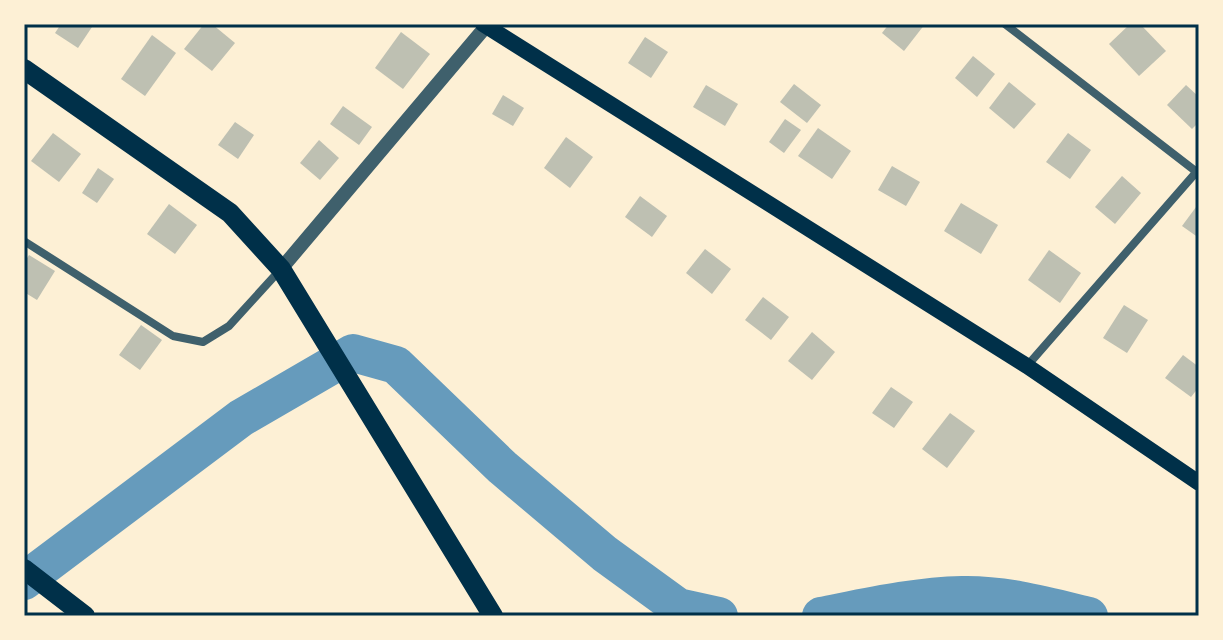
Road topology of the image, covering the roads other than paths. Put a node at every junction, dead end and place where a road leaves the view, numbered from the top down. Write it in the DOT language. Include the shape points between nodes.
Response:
graph roads {
  1 [pos="1005,24"];
  2 [pos="485,25"];
  3 [pos="24,69"];
  4 [pos="1198,171"];
  5 [pos="24,241"];
  6 [pos="281,269"];
  7 [pos="1027,366"];
  8 [pos="1199,483"];
  9 [pos="24,569"];
  10 [pos="85,616"];
  11 [pos="493,616"];
  1 -- 4 [label="street"];
  2 -- 6 [label="street"];
  2 -- 7 [label="main road"];
  3 -- 6 [label="main road" via="230,213"];
  4 -- 7 [label="street"];
  5 -- 6 [label="street" via="173,336 203,342 229,326"];
  6 -- 11 [label="main road"];
  7 -- 8 [label="main road"];
  9 -- 10 [label="main road"];
}
